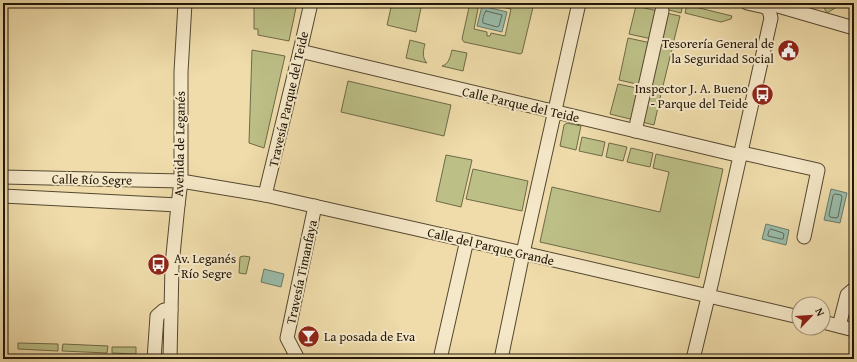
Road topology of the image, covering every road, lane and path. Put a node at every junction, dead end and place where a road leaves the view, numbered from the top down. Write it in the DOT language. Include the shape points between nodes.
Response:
graph roads {
  1 [pos="185,3"];
  2 [pos="311,3"];
  3 [pos="580,3"];
  4 [pos="747,3"];
  5 [pos="773,8"];
  6 [pos="662,11"];
  7 [pos="854,28"];
  8 [pos="300,51"];
  9 [pos="555,112"];
  10 [pos="635,131"];
  11 [pos="741,155"];
  12 [pos="3,177"];
  13 [pos="181,181"];
  14 [pos="265,195"];
  15 [pos="3,196"];
  16 [pos="178,205"];
  17 [pos="315,206"];
  18 [pos="804,237"];
  19 [pos="467,240"];
  20 [pos="523,253"];
  21 [pos="854,289"];
  22 [pos="709,296"];
  23 [pos="171,310"];
  24 [pos="791,315"];
  25 [pos="831,324"];
  26 [pos="839,326"];
  27 [pos="854,330"];
  28 [pos="154,359"];
  29 [pos="170,359"];
  30 [pos="298,359"];
  31 [pos="440,359"];
  32 [pos="501,359"];
  33 [pos="693,359"];
  1 -- 13 [label="street, Avenida de Leganés" via="181,72"];
  2 -- 8 [label="street, Travesía Parque del Teide"];
  3 -- 9 [label="street"];
  4 -- 5 [label="street"];
  5 -- 7 [label="street"];
  5 -- 11 [label="street"];
  6 -- 10 [label="street"];
  8 -- 9 [label="street, Calle Parque del Teide"];
  8 -- 14 [label="street, Travesía Parque del Teide"];
  9 -- 10 [label="street, Calle Parque del Teide"];
  9 -- 20 [label="street"];
  10 -- 11 [label="street, Calle Parque del Teide"];
  11 -- 18 [label="street, Calle Parque del Teide" via="818,170"];
  11 -- 22 [label="street"];
  12 -- 13 [label="street, Calle Río Segre"];
  13 -- 14 [label="street, Calle del Parque Grande"];
  13 -- 16 [label="street, Avenida de Leganés"];
  14 -- 17 [label="street, Calle del Parque Grande"];
  15 -- 16 [label="street, Calle Río Segre"];
  16 -- 23 [label="street, Avenida de Leganés"];
  17 -- 19 [label="street, Calle del Parque Grande"];
  17 -- 30 [label="street, Travesía Timanfaya" via="287,338"];
  19 -- 20 [label="street, Calle del Parque Grande"];
  19 -- 31 [label="street"];
  20 -- 22 [label="street, Calle del Parque Grande"];
  20 -- 32 [label="street"];
  21 -- 26 [label="street" via="847,295"];
  22 -- 24 [label="street, Calle del Parque Grande"];
  22 -- 33 [label="street"];
  23 -- 28 [label="street" via="164,310 157,316"];
  23 -- 29 [label="street, Avenida de Leganés"];
  25 -- 26 [label="street"];
  26 -- 27 [label="street"];
}
